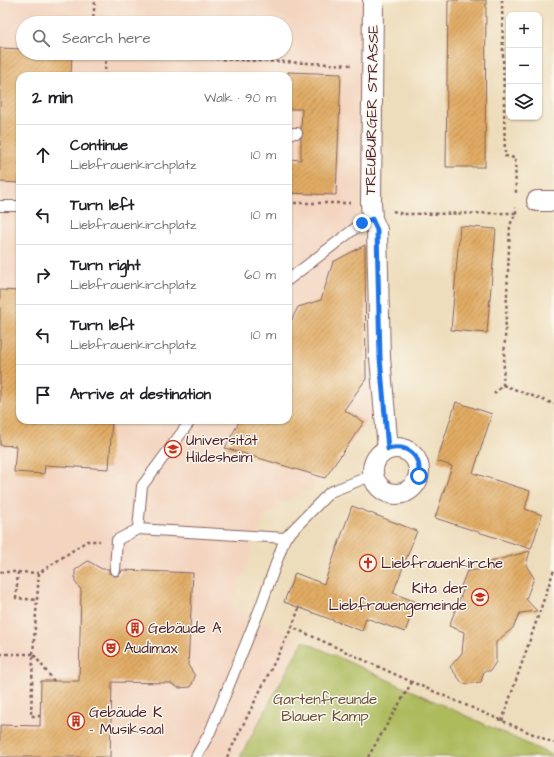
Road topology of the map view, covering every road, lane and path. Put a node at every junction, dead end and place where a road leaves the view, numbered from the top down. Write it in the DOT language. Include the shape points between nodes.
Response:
graph roads {
  1 [pos="95,0"];
  2 [pos="373,0"];
  3 [pos="502,0"];
  4 [pos="94,16"];
  5 [pos="106,60"];
  6 [pos="239,60"];
  7 [pos="372,66"];
  8 [pos="105,72"];
  9 [pos="516,196"];
  10 [pos="516,202"];
  11 [pos="292,203"];
  12 [pos="347,203"];
  13 [pos="0,206"];
  14 [pos="16,206"];
  15 [pos="371,211"];
  16 [pos="516,213"];
  17 [pos="292,277"];
  18 [pos="503,385"];
  19 [pos="494,394"];
  20 [pos="554,404"];
  21 [pos="188,424"];
  22 [pos="388,449"];
  23 [pos="373,475"];
  24 [pos="138,529"];
  25 [pos="285,538"];
  26 [pos="87,541"];
  27 [pos="115,570"];
  28 [pos="554,570"];
  29 [pos="0,572"];
  30 [pos="18,572"];
  31 [pos="39,573"];
  32 [pos="37,600"];
  33 [pos="300,608"];
  34 [pos="292,628"];
  35 [pos="0,654"];
  36 [pos="33,654"];
  37 [pos="54,681"];
  38 [pos="412,682"];
  39 [pos="40,716"];
  40 [pos="502,720"];
  41 [pos="554,743"];
  42 [pos="196,757"];
  43 [pos="227,757"];
  44 [pos="368,757"];
  1 -- 4 [label="path"];
  2 -- 7 [label="street, TREUBURGER STRASSE"];
  3 -- 9 [label="path" via="506,156 515,158"];
  5 -- 8 [label="path"];
  6 -- 7 [label="path"];
  7 -- 15 [label="street, TREUBURGER STRASSE"];
  10 -- 16 [label="path"];
  11 -- 12 [label="path"];
  13 -- 14 [label="lane"];
  15 -- 16 [label="path" via="403,214"];
  15 -- 17 [label="lane" via="362,223"];
  15 -- 22 [label="street, TREUBURGER STRASSE" via="377,230 380,358"];
  16 -- 18 [label="path" via="510,225"];
  18 -- 19 [label="path"];
  18 -- 20 [label="path"];
  21 -- 24 [label="lane" via="142,486"];
  22 -- 23 [label="street" via="376,459"];
  22 -- 23 [label="street" via="402,448 414,456 420,469 416,483 405,492 389,493 381,489"];
  23 -- 25 [label="lane" via="330,492"];
  24 -- 25 [label="lane"];
  24 -- 27 [label="lane" via="117,540"];
  25 -- 42 [label="lane" via="261,606 210,732"];
  26 -- 31 [label="path"];
  28 -- 40 [label="path"];
  29 -- 30 [label="path"];
  30 -- 31 [label="path"];
  30 -- 32 [label="path" via="16,598"];
  31 -- 32 [label="path"];
  32 -- 36 [label="path"];
  33 -- 34 [label="path"];
  34 -- 38 [label="path"];
  34 -- 43 [label="path"];
  35 -- 36 [label="path"];
  36 -- 37 [label="path"];
  36 -- 39 [label="path" via="31,716"];
  38 -- 40 [label="path"];
  38 -- 44 [label="path"];
  40 -- 41 [label="path"];
}
